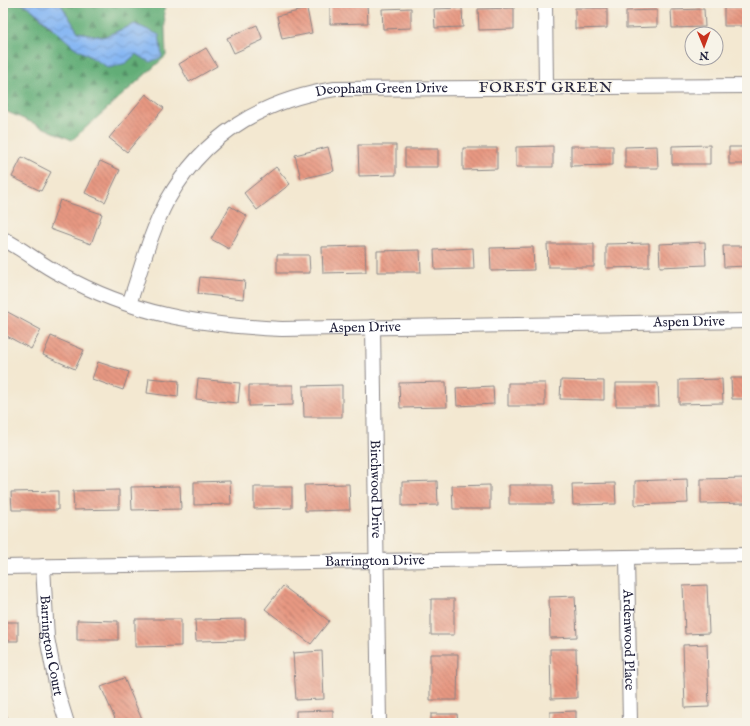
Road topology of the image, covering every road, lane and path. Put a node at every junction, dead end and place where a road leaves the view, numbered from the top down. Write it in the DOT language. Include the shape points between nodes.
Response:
graph roads {
  1 [pos="545,3"];
  2 [pos="747,86"];
  3 [pos="546,87"];
  4 [pos="3,239"];
  5 [pos="129,304"];
  6 [pos="747,321"];
  7 [pos="373,327"];
  8 [pos="747,555"];
  9 [pos="628,556"];
  10 [pos="376,560"];
  11 [pos="43,566"];
  12 [pos="3,567"];
  13 [pos="67,723"];
  14 [pos="379,723"];
  15 [pos="630,723"];
  1 -- 3 [label="street"];
  2 -- 3 [label="street, Deopham Green Drive"];
  3 -- 5 [label="street, Deopham Green Drive" via="335,89 296,96 256,112 213,143 194,162 178,184 158,222"];
  4 -- 5 [label="street, Aspen Drive" via="59,274 111,299"];
  5 -- 7 [label="street, Aspen Drive" via="158,314 230,327"];
  6 -- 7 [label="street, Aspen Drive"];
  7 -- 10 [label="street, Birchwood Drive"];
  8 -- 9 [label="street, Barrington Drive"];
  9 -- 10 [label="street, Barrington Drive"];
  9 -- 15 [label="street, Ardenwood Place"];
  10 -- 11 [label="street, Barrington Drive"];
  10 -- 14 [label="street, Birchwood Drive"];
  11 -- 12 [label="street, Barrington Drive"];
  11 -- 13 [label="street, Barrington Court" via="47,638 58,694"];
}
